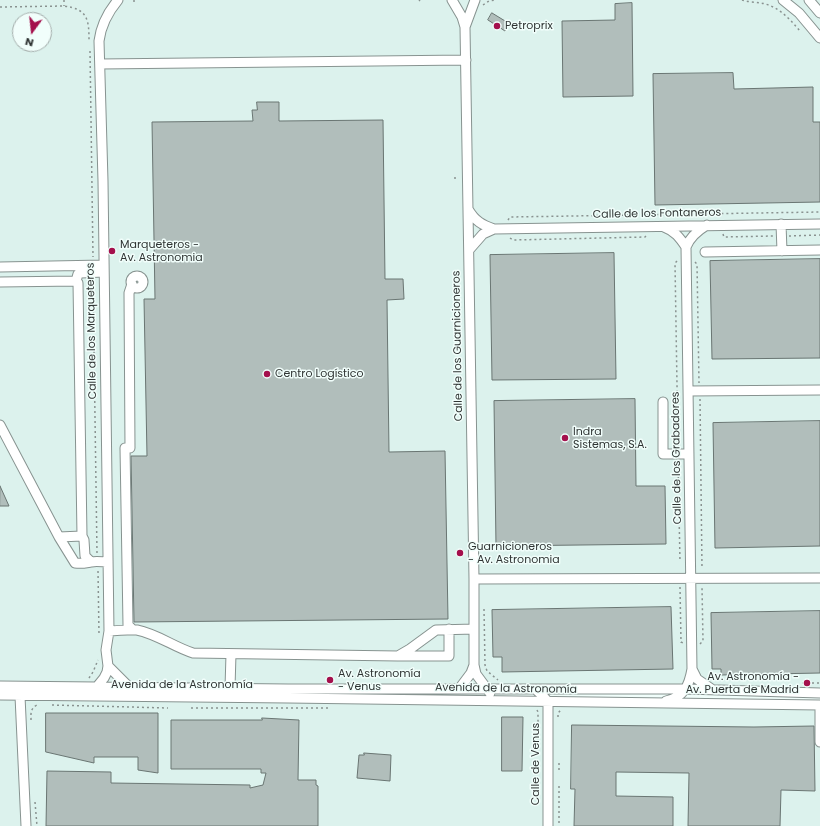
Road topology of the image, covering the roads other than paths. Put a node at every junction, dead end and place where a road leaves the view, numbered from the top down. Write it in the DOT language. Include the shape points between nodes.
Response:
graph roads {
  1 [pos="118,0"];
  2 [pos="452,0"];
  3 [pos="783,0"];
  4 [pos="809,0"];
  5 [pos="478,4"];
  6 [pos="820,14"];
  7 [pos="465,27"];
  8 [pos="820,38"];
  9 [pos="466,60"];
  10 [pos="100,64"];
  11 [pos="468,210"];
  12 [pos="781,224"];
  13 [pos="820,224"];
  14 [pos="707,225"];
  15 [pos="660,226"];
  16 [pos="494,229"];
  17 [pos="686,247"];
  18 [pos="469,250"];
  19 [pos="782,250"];
  20 [pos="820,250"];
  21 [pos="705,252"];
  22 [pos="0,267"];
  23 [pos="104,269"];
  24 [pos="76,281"];
  25 [pos="0,282"];
  26 [pos="132,284"];
  27 [pos="820,390"];
  28 [pos="688,391"];
  29 [pos="663,402"];
  30 [pos="0,425"];
  31 [pos="689,454"];
  32 [pos="82,536"];
  33 [pos="59,537"];
  34 [pos="91,562"];
  35 [pos="108,562"];
  36 [pos="691,578"];
  37 [pos="820,578"];
  38 [pos="474,579"];
  39 [pos="449,629"];
  40 [pos="474,629"];
  41 [pos="133,630"];
  42 [pos="109,631"];
  43 [pos="231,654"];
  44 [pos="398,656"];
  45 [pos="474,665"];
  46 [pos="108,666"];
  47 [pos="692,669"];
  48 [pos="3,686"];
  49 [pos="43,686"];
  50 [pos="97,686"];
  51 [pos="128,687"];
  52 [pos="230,688"];
  53 [pos="459,689"];
  54 [pos="487,689"];
  55 [pos="535,689"];
  56 [pos="566,689"];
  57 [pos="686,689"];
  58 [pos="713,690"];
  59 [pos="820,693"];
  60 [pos="0,695"];
  61 [pos="20,696"];
  62 [pos="86,697"];
  63 [pos="496,701"];
  64 [pos="548,702"];
  65 [pos="655,703"];
  66 [pos="820,705"];
  67 [pos="820,742"];
  68 [pos="26,826"];
  69 [pos="548,826"];
  1 -- 10 [label="street, Calle de los Marqueteros" via="103,23 99,41"];
  2 -- 7 [label="street, Calle de los Guarnicioneros"];
  3 -- 8 [label="street" via="799,13"];
  4 -- 6 [label="street"];
  5 -- 7 [label="street, Calle de los Guarnicioneros"];
  7 -- 9 [label="street, Calle de los Guarnicioneros"];
  9 -- 10 [label="street"];
  9 -- 11 [label="street, Calle de los Guarnicioneros"];
  10 -- 23 [label="street, Calle de los Marqueteros"];
  11 -- 16 [label="street, Calle de los Fontaneros" via="482,225"];
  11 -- 18 [label="street, Calle de los Guarnicioneros"];
  12 -- 13 [label="street, Calle de los Fontaneros"];
  12 -- 14 [label="street, Calle de los Fontaneros"];
  12 -- 19 [label="street"];
  14 -- 15 [label="street, Calle de los Fontaneros"];
  14 -- 17 [label="street" via="689,240"];
  15 -- 16 [label="street, Calle de los Fontaneros"];
  15 -- 17 [label="street" via="674,232"];
  16 -- 18 [label="street" via="483,234"];
  17 -- 28 [label="street, Calle de los Grabadores"];
  18 -- 38 [label="street, Calle de los Guarnicioneros"];
  19 -- 20 [label="street"];
  19 -- 21 [label="street"];
  22 -- 23 [label="street"];
  23 -- 24 [label="street" via="78,274"];
  23 -- 35 [label="street, Calle de los Marqueteros"];
  24 -- 25 [label="street"];
  24 -- 32 [label="street"];
  26 -- 41 [label="street" via="129,293 130,448 125,448 128,625"];
  27 -- 28 [label="street"];
  28 -- 31 [label="street, Calle de los Grabadores"];
  29 -- 31 [label="street" via="663,454"];
  30 -- 33 [label="street"];
  31 -- 36 [label="street, Calle de los Grabadores"];
  32 -- 33 [label="street"];
  32 -- 34 [label="street" via="85,556"];
  33 -- 34 [label="street" via="75,563"];
  34 -- 35 [label="street"];
  35 -- 42 [label="street, Calle de los Marqueteros"];
  36 -- 37 [label="street"];
  36 -- 38 [label="street"];
  36 -- 47 [label="street, Calle de los Grabadores"];
  38 -- 40 [label="street, Calle de los Guarnicioneros"];
  39 -- 40 [label="street"];
  39 -- 44 [label="street" via="436,630"];
  39 -- 44 [label="street" via="449,656"];
  40 -- 45 [label="street, Calle de los Guarnicioneros"];
  41 -- 42 [label="street"];
  41 -- 43 [label="street" via="157,637 179,649 193,653"];
  42 -- 46 [label="street, Calle de los Marqueteros" via="106,650"];
  43 -- 44 [label="street"];
  43 -- 52 [label="street"];
  45 -- 53 [label="street, Calle de los Guarnicioneros"];
  45 -- 54 [label="street, Calle de los Guarnicioneros" via="476,674"];
  46 -- 50 [label="street" via="104,678"];
  46 -- 51 [label="street"];
  47 -- 57 [label="street, Calle de los Grabadores"];
  47 -- 58 [label="street" via="697,679"];
  48 -- 49 [label="street, Avenida de la Astronomía"];
  48 -- 61 [label="street"];
  49 -- 50 [label="street, Avenida de la Astronomía"];
  49 -- 61 [label="street" via="26,690"];
  50 -- 51 [label="street, Avenida de la Astronomía"];
  50 -- 62 [label="street"];
  51 -- 52 [label="street, Avenida de la Astronomía"];
  52 -- 53 [label="street, Avenida de la Astronomía"];
  53 -- 54 [label="street, Avenida de la Astronomía"];
  54 -- 55 [label="street, Avenida de la Astronomía"];
  54 -- 63 [label="street, Calle de los Guarnicioneros"];
  55 -- 56 [label="street, Avenida de la Astronomía"];
  55 -- 64 [label="street"];
  56 -- 57 [label="street, Avenida de la Astronomía"];
  56 -- 64 [label="street" via="555,694"];
  57 -- 58 [label="street, Avenida de la Astronomía"];
  57 -- 65 [label="street" via="678,696"];
  58 -- 59 [label="street, Avenida de la Astronomía"];
  60 -- 61 [label="street, Avenida de la Astronomía"];
  61 -- 62 [label="street, Avenida de la Astronomía"];
  61 -- 68 [label="street"];
  62 -- 63 [label="street, Avenida de la Astronomía"];
  63 -- 64 [label="street, Avenida de la Astronomía"];
  64 -- 65 [label="street, Avenida de la Astronomía"];
  64 -- 69 [label="street, Calle de Venus"];
  65 -- 66 [label="street, Avenida de la Astronomía"];
  66 -- 67 [label="street"];
}
